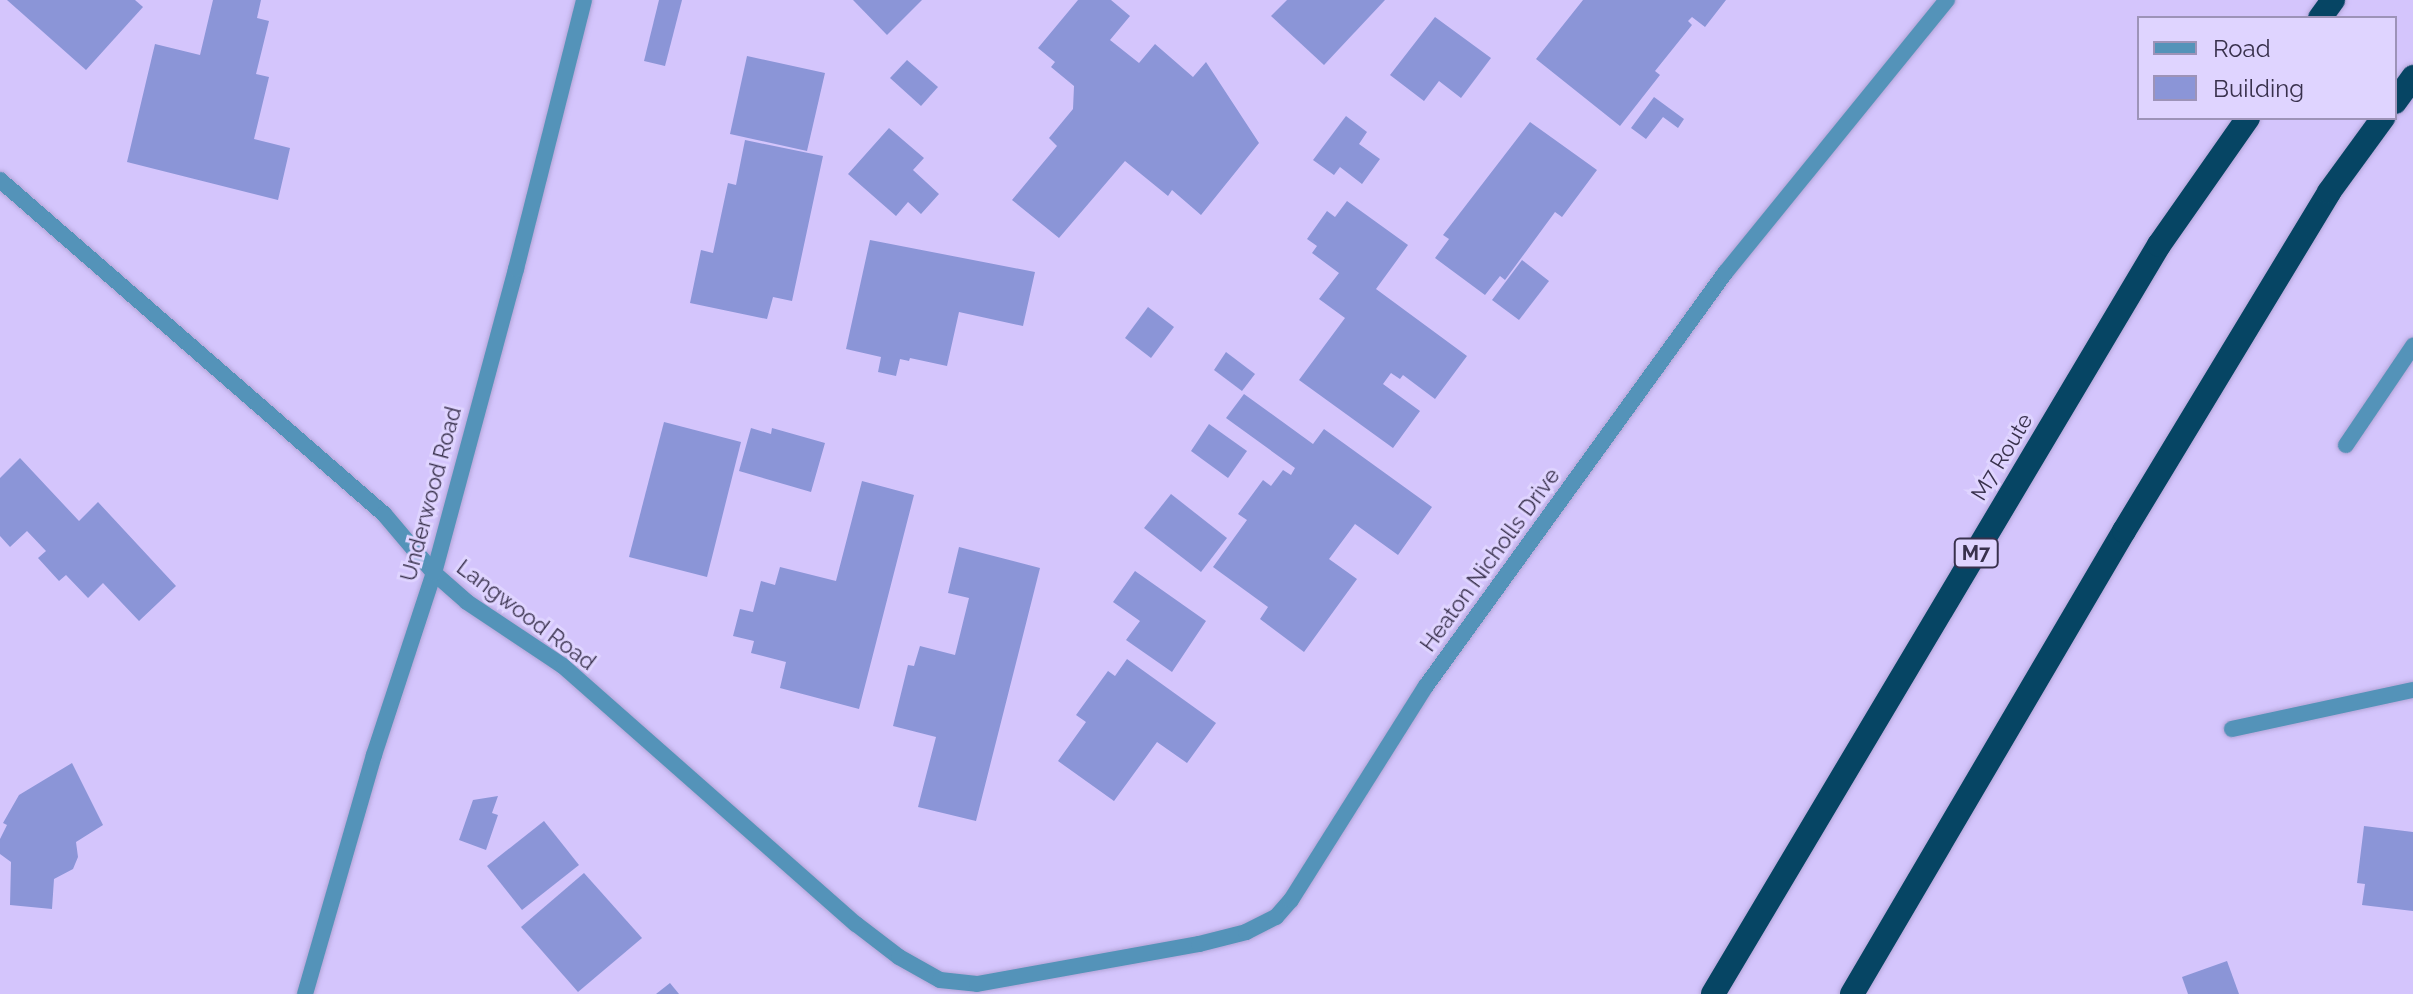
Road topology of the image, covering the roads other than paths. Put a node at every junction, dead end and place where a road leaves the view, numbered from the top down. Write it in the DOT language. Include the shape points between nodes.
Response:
graph roads {
  1 [pos="584,0"];
  2 [pos="1947,0"];
  3 [pos="2413,77"];
  4 [pos="2397,99"];
  5 [pos="2247,120"];
  6 [pos="2382,120"];
  7 [pos="0,180"];
  8 [pos="2413,346"];
  9 [pos="2346,445"];
  10 [pos="434,573"];
  11 [pos="2413,690"];
  12 [pos="2232,729"];
  13 [pos="977,984"];
  14 [pos="305,994"];
  15 [pos="1713,994"];
  16 [pos="1852,994"];
  1 -- 10 [label="street, Underwood Road"];
  2 -- 13 [label="street, Heaton Nicholls Drive" via="1725,273 1426,686 1276,917 1246,932 1199,944"];
  3 -- 4 [label="highway"];
  5 -- 15 [label="highway, M7 Route / M7" via="2159,245"];
  6 -- 16 [label="highway" via="2312,219"];
  7 -- 10 [label="street, Langwood Road" via="384,514"];
  8 -- 9 [label="street"];
  10 -- 13 [label="street, Langwood Road" via="467,602 563,666 899,957 940,980"];
  10 -- 14 [label="street, Underwood Road" via="374,755"];
  11 -- 12 [label="street"];
}
